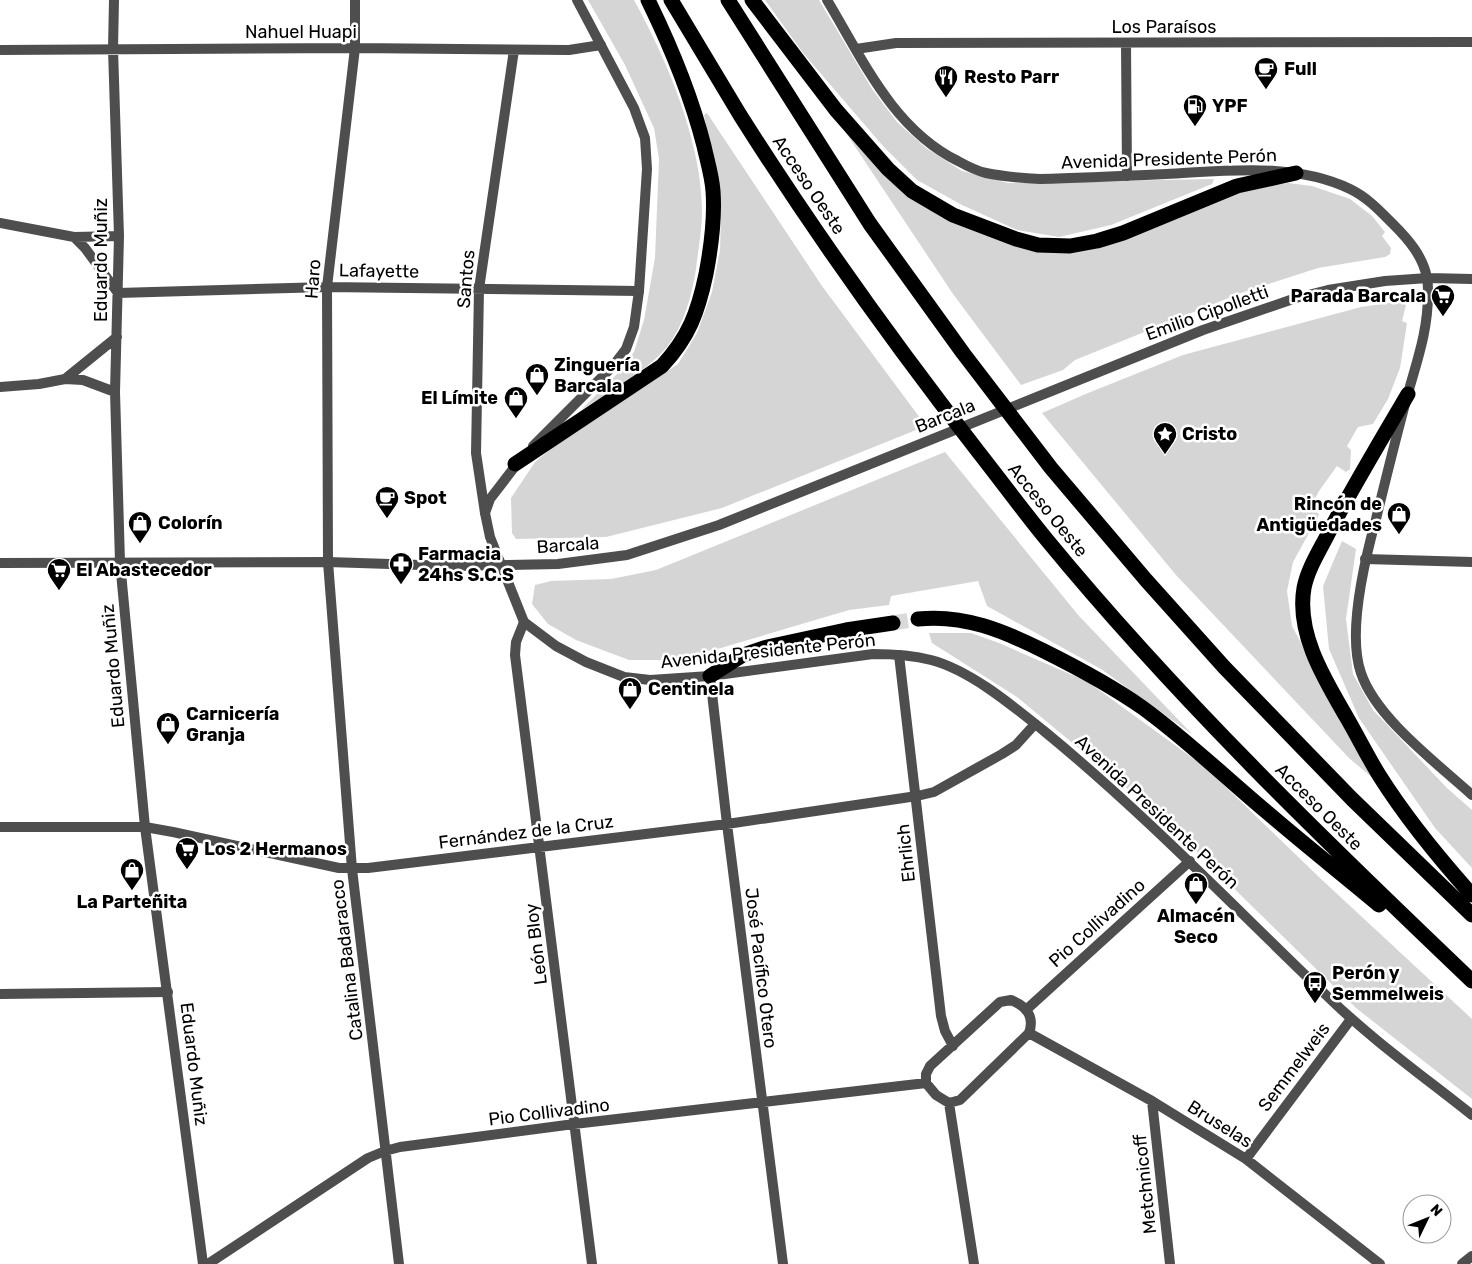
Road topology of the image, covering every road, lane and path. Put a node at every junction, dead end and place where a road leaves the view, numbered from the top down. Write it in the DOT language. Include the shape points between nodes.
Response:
graph roads {
  1 [pos="114,0"];
  2 [pos="355,0"];
  3 [pos="577,0"];
  4 [pos="648,0"];
  5 [pos="671,0"];
  6 [pos="728,0"];
  7 [pos="752,0"];
  8 [pos="827,0"];
  9 [pos="1472,42"];
  10 [pos="1126,43"];
  11 [pos="601,45"];
  12 [pos="355,48"];
  13 [pos="856,49"];
  14 [pos="0,50"];
  15 [pos="113,50"];
  16 [pos="514,50"];
  17 [pos="1296,173"];
  18 [pos="1127,176"];
  19 [pos="0,223"];
  20 [pos="74,236"];
  21 [pos="118,236"];
  22 [pos="1428,278"];
  23 [pos="1472,279"];
  24 [pos="327,287"];
  25 [pos="479,289"];
  26 [pos="639,291"];
  27 [pos="118,293"];
  28 [pos="117,338"];
  29 [pos="65,379"];
  30 [pos="1076,381"];
  31 [pos="0,386"];
  32 [pos="115,392"];
  33 [pos="1408,394"];
  34 [pos="515,464"];
  35 [pos="485,514"];
  36 [pos="1365,559"];
  37 [pos="120,562"];
  38 [pos="328,562"];
  39 [pos="1472,562"];
  40 [pos="0,563"];
  41 [pos="500,564"];
  42 [pos="918,620"];
  43 [pos="524,622"];
  44 [pos="893,622"];
  45 [pos="899,654"];
  46 [pos="710,676"];
  47 [pos="1035,724"];
  48 [pos="1472,795"];
  49 [pos="916,796"];
  50 [pos="727,824"];
  51 [pos="0,826"];
  52 [pos="145,828"];
  53 [pos="540,846"];
  54 [pos="1190,861"];
  55 [pos="352,868"];
  56 [pos="1472,894"];
  57 [pos="1472,915"];
  58 [pos="1472,982"];
  59 [pos="168,992"];
  60 [pos="0,994"];
  61 [pos="1027,1009"];
  62 [pos="1351,1019"];
  63 [pos="1029,1033"];
  64 [pos="953,1046"];
  65 [pos="926,1083"];
  66 [pos="1152,1101"];
  67 [pos="762,1102"];
  68 [pos="949,1103"];
  69 [pos="1472,1115"];
  70 [pos="574,1124"];
  71 [pos="385,1151"];
  72 [pos="1246,1159"];
  73 [pos="1472,1256"];
  74 [pos="203,1264"];
  75 [pos="208,1264"];
  76 [pos="399,1264"];
  77 [pos="592,1264"];
  78 [pos="783,1264"];
  79 [pos="974,1264"];
  80 [pos="1170,1264"];
  81 [pos="1380,1264"];
  82 [pos="1462,1264"];
  1 -- 15 [label="street, Eduardo Muñiz"];
  2 -- 12 [label="street, Haro"];
  3 -- 11 [label="street"];
  4 -- 34 [label="highway" via="695,111 709,168 713,191 712,229 702,295 687,334 662,366"];
  5 -- 58 [label="highway, Acceso Oeste" via="740,116 809,220 928,387 1046,539 1126,632 1240,754"];
  6 -- 57 [label="highway, Acceso Oeste" via="870,224 963,353 1052,468 1224,667 1352,799"];
  7 -- 17 [label="highway" via="836,110 912,191 953,215 1016,239 1038,245 1070,246 1096,241 1237,186"];
  8 -- 13 [label="street, Avenida Presidente Perón"];
  9 -- 10 [label="street, Los Paraísos"];
  10 -- 13 [label="street, Los Paraísos" via="896,43"];
  10 -- 18 [label="street"];
  11 -- 16 [label="street, Nahuel Huapi" via="569,50"];
  11 -- 26 [label="street" via="634,108 645,138 647,169"];
  12 -- 15 [label="street, Nahuel Huapi"];
  12 -- 16 [label="street, Nahuel Huapi"];
  12 -- 24 [label="street, Haro"];
  13 -- 18 [label="street, Avenida Presidente Perón" via="904,121 947,156 967,166 985,173 1040,179"];
  14 -- 15 [label="street, Nahuel Huapi"];
  15 -- 21 [label="street, Eduardo Muñiz"];
  16 -- 25 [label="street, Santos"];
  17 -- 18 [label="street, Avenida Presidente Perón" via="1238,171"];
  17 -- 22 [label="street, Avenida Presidente Perón" via="1351,189 1371,202 1413,245"];
  19 -- 20 [label="street"];
  20 -- 21 [label="street"];
  20 -- 27 [label="street"];
  21 -- 27 [label="street, Eduardo Muñiz"];
  22 -- 23 [label="street, Emilio Cipolletti"];
  22 -- 30 [label="street, Emilio Cipolletti" via="1357,285 1296,298 1203,330"];
  22 -- 33 [label="street, Avenida Presidente Perón" via="1426,323"];
  24 -- 25 [label="street, Lafayette"];
  24 -- 27 [label="street, Lafayette"];
  24 -- 38 [label="street, Haro"];
  25 -- 26 [label="street, Lafayette"];
  25 -- 35 [label="street, Santos" via="476,453"];
  26 -- 34 [label="street" via="634,326 626,349"];
  27 -- 28 [label="street, Eduardo Muñiz"];
  28 -- 29 [label="street"];
  28 -- 32 [label="street, Eduardo Muñiz"];
  29 -- 31 [label="street"];
  29 -- 32 [label="street" via="83,380"];
  30 -- 41 [label="street, Barcala" via="719,525 642,552 558,564"];
  32 -- 37 [label="street, Eduardo Muñiz"];
  33 -- 36 [label="street, Avenida Presidente Perón"];
  33 -- 56 [label="highway" via="1310,569 1305,587 1304,622 1326,681 1379,774 1408,819"];
  34 -- 35 [label="street" via="490,499"];
  35 -- 41 [label="street"];
  36 -- 39 [label="street"];
  36 -- 48 [label="street, Avenida Presidente Perón" via="1356,639 1360,672 1367,688 1380,708 1402,731"];
  37 -- 38 [label="street, Barcala"];
  37 -- 40 [label="street, Barcala"];
  37 -- 52 [label="street, Eduardo Muñiz"];
  38 -- 41 [label="street, Barcala" via="452,566"];
  38 -- 55 [label="street, Catalina Badaracco"];
  41 -- 43 [label="street"];
  42 -- 58 [label="highway" via="938,617 996,630 1086,672 1142,708"];
  43 -- 46 [label="street, Avenida Presidente Perón" via="556,646 624,677 650,680"];
  43 -- 53 [label="street, León Bloy" via="515,655"];
  44 -- 46 [label="highway" via="767,647 743,655"];
  45 -- 46 [label="street, Avenida Presidente Perón" via="873,654"];
  45 -- 47 [label="street, Avenida Presidente Perón" via="931,660 961,672"];
  45 -- 49 [label="street, Ehrlich"];
  46 -- 50 [label="street, José Pacífico Otero"];
  47 -- 49 [label="street, Fernández de la Cruz" via="1002,754 934,792"];
  47 -- 54 [label="street, Avenida Presidente Perón" via="1124,799"];
  49 -- 50 [label="street, Fernández de la Cruz"];
  49 -- 64 [label="street, Ehrlich" via="941,1016"];
  50 -- 53 [label="street, Fernández de la Cruz"];
  50 -- 67 [label="street, José Pacífico Otero"];
  51 -- 52 [label="street, Fernández de la Cruz"];
  52 -- 55 [label="street, Fernández de la Cruz"];
  52 -- 59 [label="street, Eduardo Muñiz"];
  53 -- 55 [label="street, Fernández de la Cruz"];
  53 -- 70 [label="street, León Bloy"];
  54 -- 61 [label="street, Pio Collivadino"];
  54 -- 62 [label="street, Avenida Presidente Perón"];
  55 -- 71 [label="street, Catalina Badaracco"];
  59 -- 60 [label="street"];
  59 -- 74 [label="street, Eduardo Muñiz"];
  61 -- 63 [label="street" via="1032,1025"];
  61 -- 64 [label="street" via="1011,1000 1000,1002"];
  62 -- 69 [label="street, Avenida Presidente Perón"];
  62 -- 72 [label="street, Semmelweis"];
  63 -- 66 [label="street, Bruselas"];
  63 -- 68 [label="street" via="960,1100"];
  64 -- 65 [label="street" via="930,1066"];
  65 -- 67 [label="street, Pio Collivadino"];
  65 -- 68 [label="street"];
  66 -- 72 [label="street, Bruselas"];
  66 -- 80 [label="street, Metchnicoff"];
  67 -- 70 [label="street, Pio Collivadino"];
  67 -- 78 [label="street, José Pacífico Otero"];
  68 -- 79 [label="street"];
  70 -- 71 [label="street, Pio Collivadino"];
  70 -- 77 [label="street, León Bloy"];
  71 -- 75 [label="street, Pio Collivadino" via="368,1158"];
  71 -- 76 [label="street, Catalina Badaracco"];
  72 -- 81 [label="street, Bruselas"];
  73 -- 82 [label="street"];
}
